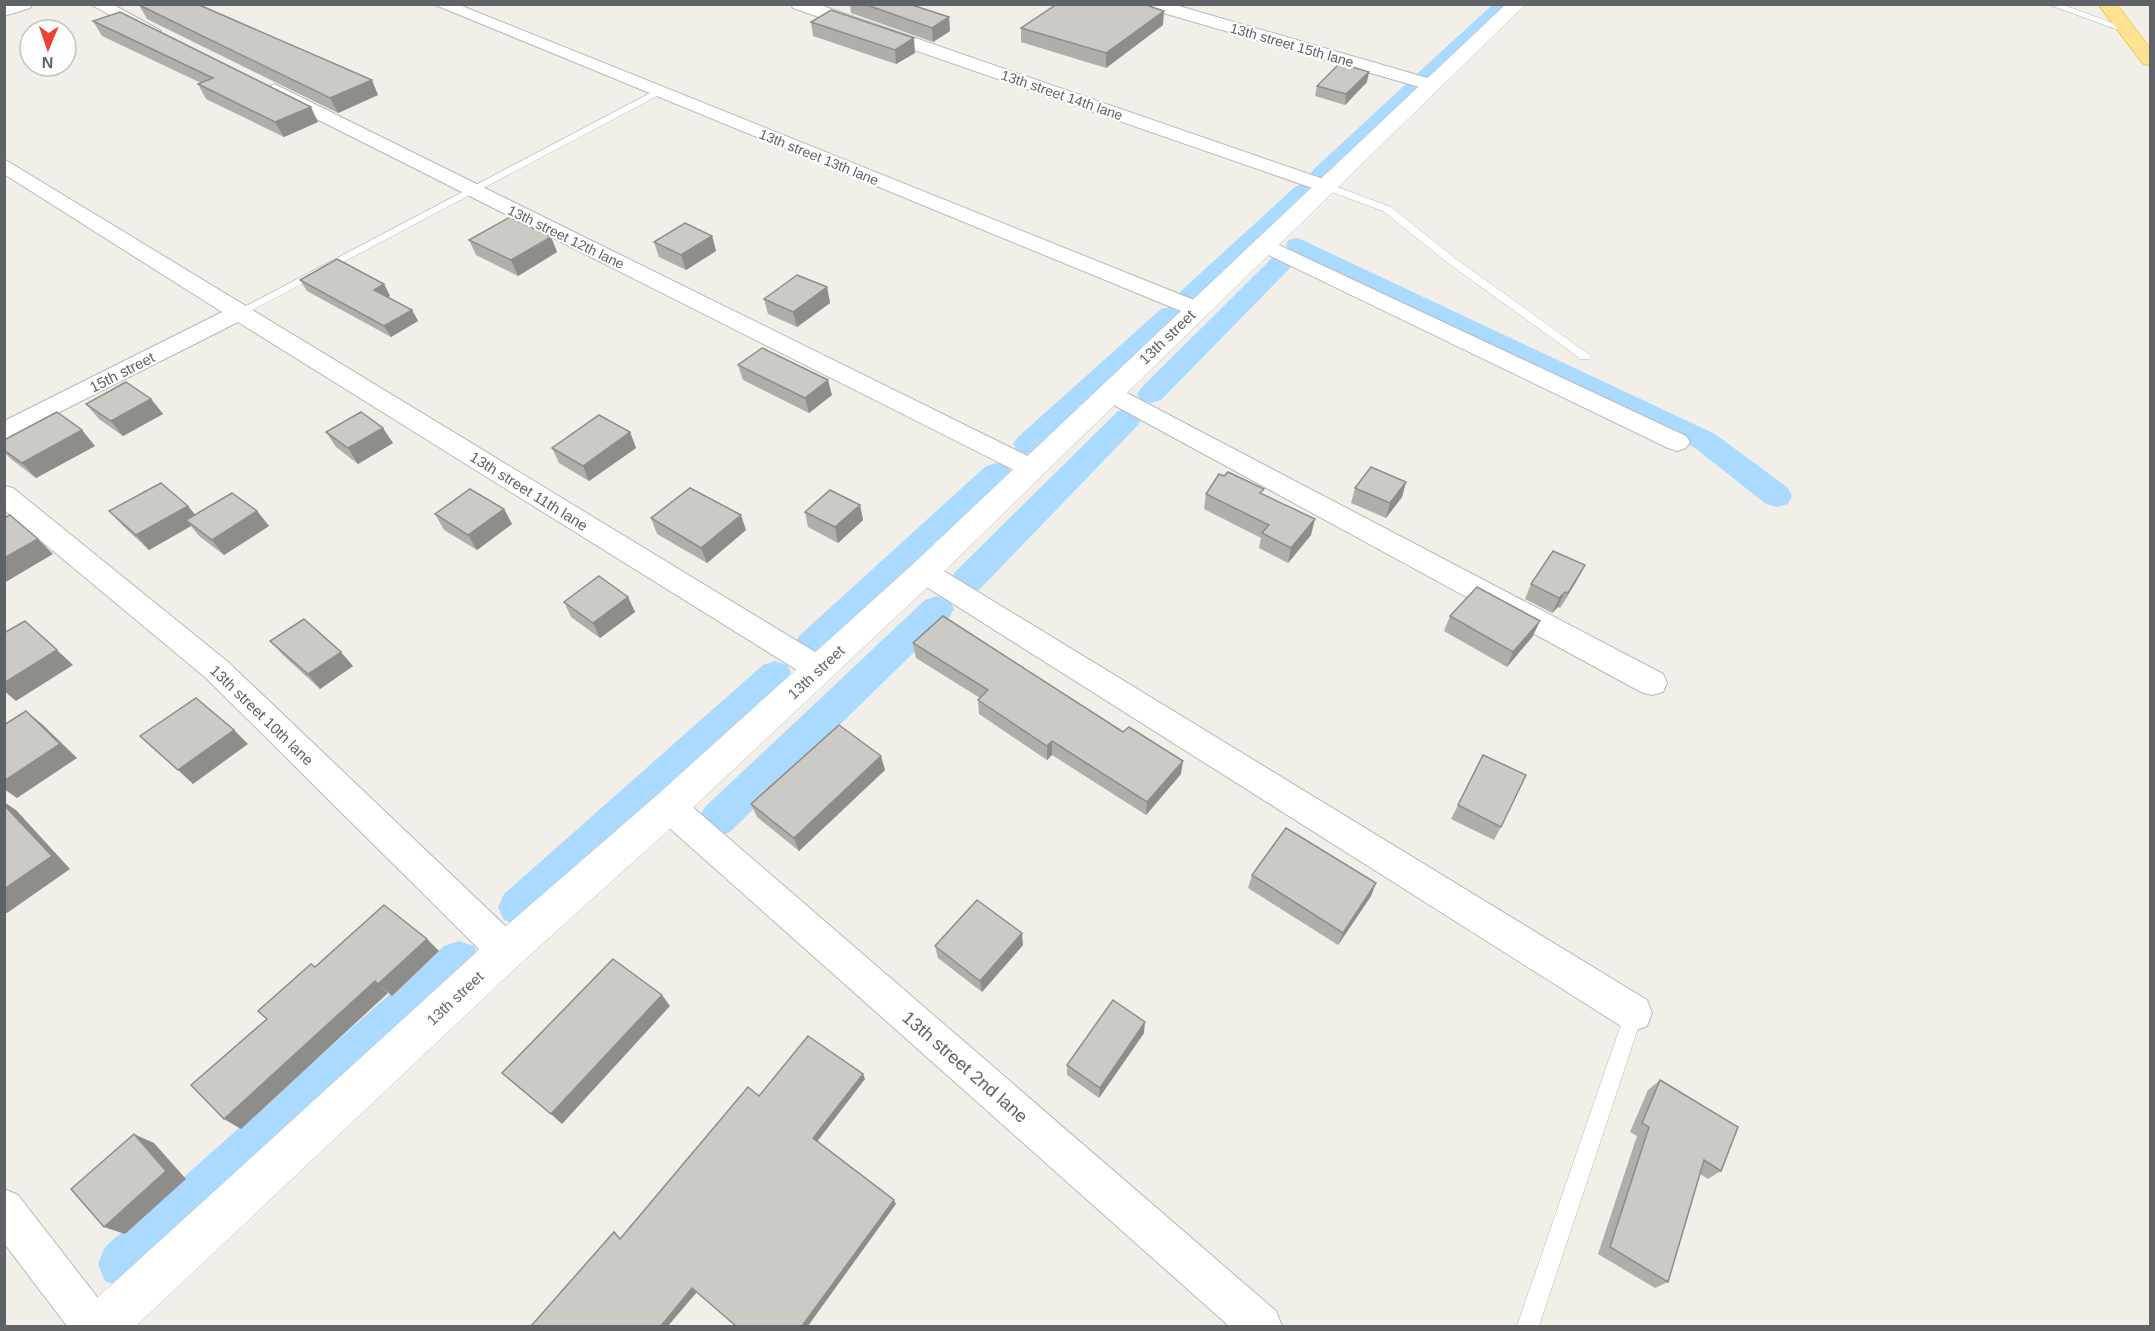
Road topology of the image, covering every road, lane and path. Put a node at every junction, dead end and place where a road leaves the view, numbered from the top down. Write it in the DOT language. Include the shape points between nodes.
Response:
graph roads {
  1 [pos="24,4"];
  2 [pos="98,4"];
  3 [pos="441,4"];
  4 [pos="1152,4"];
  5 [pos="2051,4"];
  6 [pos="2106,4"];
  7 [pos="1514,5"];
  8 [pos="814,6"];
  9 [pos="4,12"];
  10 [pos="2127,30"];
  11 [pos="173,41"];
  12 [pos="2151,60"];
  13 [pos="258,82"];
  14 [pos="1432,85"];
  15 [pos="658,92"];
  16 [pos="4,165"];
  17 [pos="1324,186"];
  18 [pos="471,190"];
  19 [pos="1264,244"];
  20 [pos="1196,309"];
  21 [pos="239,313"];
  22 [pos="1585,356"];
  23 [pos="1110,392"];
  24 [pos="4,432"];
  25 [pos="1677,442"];
  26 [pos="1033,469"];
  27 [pos="4,495"];
  28 [pos="924,572"];
  29 [pos="819,669"];
  30 [pos="1652,683"];
  31 [pos="669,807"];
  32 [pos="506,951"];
  33 [pos="1634,1013"];
  34 [pos="4,1209"];
  35 [pos="93,1326"];
  36 [pos="102,1326"];
  37 [pos="1261,1326"];
  38 [pos="1527,1326"];
  1 -- 9 [label="street"];
  2 -- 11 [label="street"];
  3 -- 15 [label="street, 13th street 13th lane"];
  4 -- 14 [label="street, 13th street 15th lane"];
  5 -- 10 [label="lane"];
  6 -- 10 [label="highway"];
  7 -- 14 [label="street, 13th street"];
  8 -- 17 [label="street, 13th street 14th lane"];
  10 -- 12 [label="highway"];
  13 -- 18 [label="street, 13th street 12th lane"];
  14 -- 17 [label="street, 13th street"];
  15 -- 18 [label="lane"];
  15 -- 20 [label="street, 13th street 13th lane"];
  16 -- 21 [label="street, 13th street 11th lane"];
  17 -- 19 [label="street, 13th street"];
  17 -- 22 [label="lane" via="1387,209 1452,261"];
  18 -- 21 [label="lane"];
  18 -- 26 [label="street, 13th street 12th lane"];
  19 -- 20 [label="street, 13th street"];
  19 -- 25 [label="street"];
  20 -- 23 [label="street, 13th street"];
  21 -- 24 [label="street, 15th street"];
  21 -- 29 [label="street, 13th street 11th lane"];
  23 -- 26 [label="street, 13th street"];
  23 -- 30 [label="street"];
  26 -- 28 [label="street, 13th street"];
  27 -- 32 [label="street, 13th street 10th lane" via="217,670"];
  28 -- 29 [label="street, 13th street"];
  28 -- 33 [label="street"];
  29 -- 31 [label="street, 13th street"];
  31 -- 32 [label="street, 13th street"];
  31 -- 37 [label="street, 13th street 2nd lane"];
  32 -- 36 [label="street, 13th street"];
  33 -- 38 [label="lane"];
  34 -- 35 [label="street"];
}
